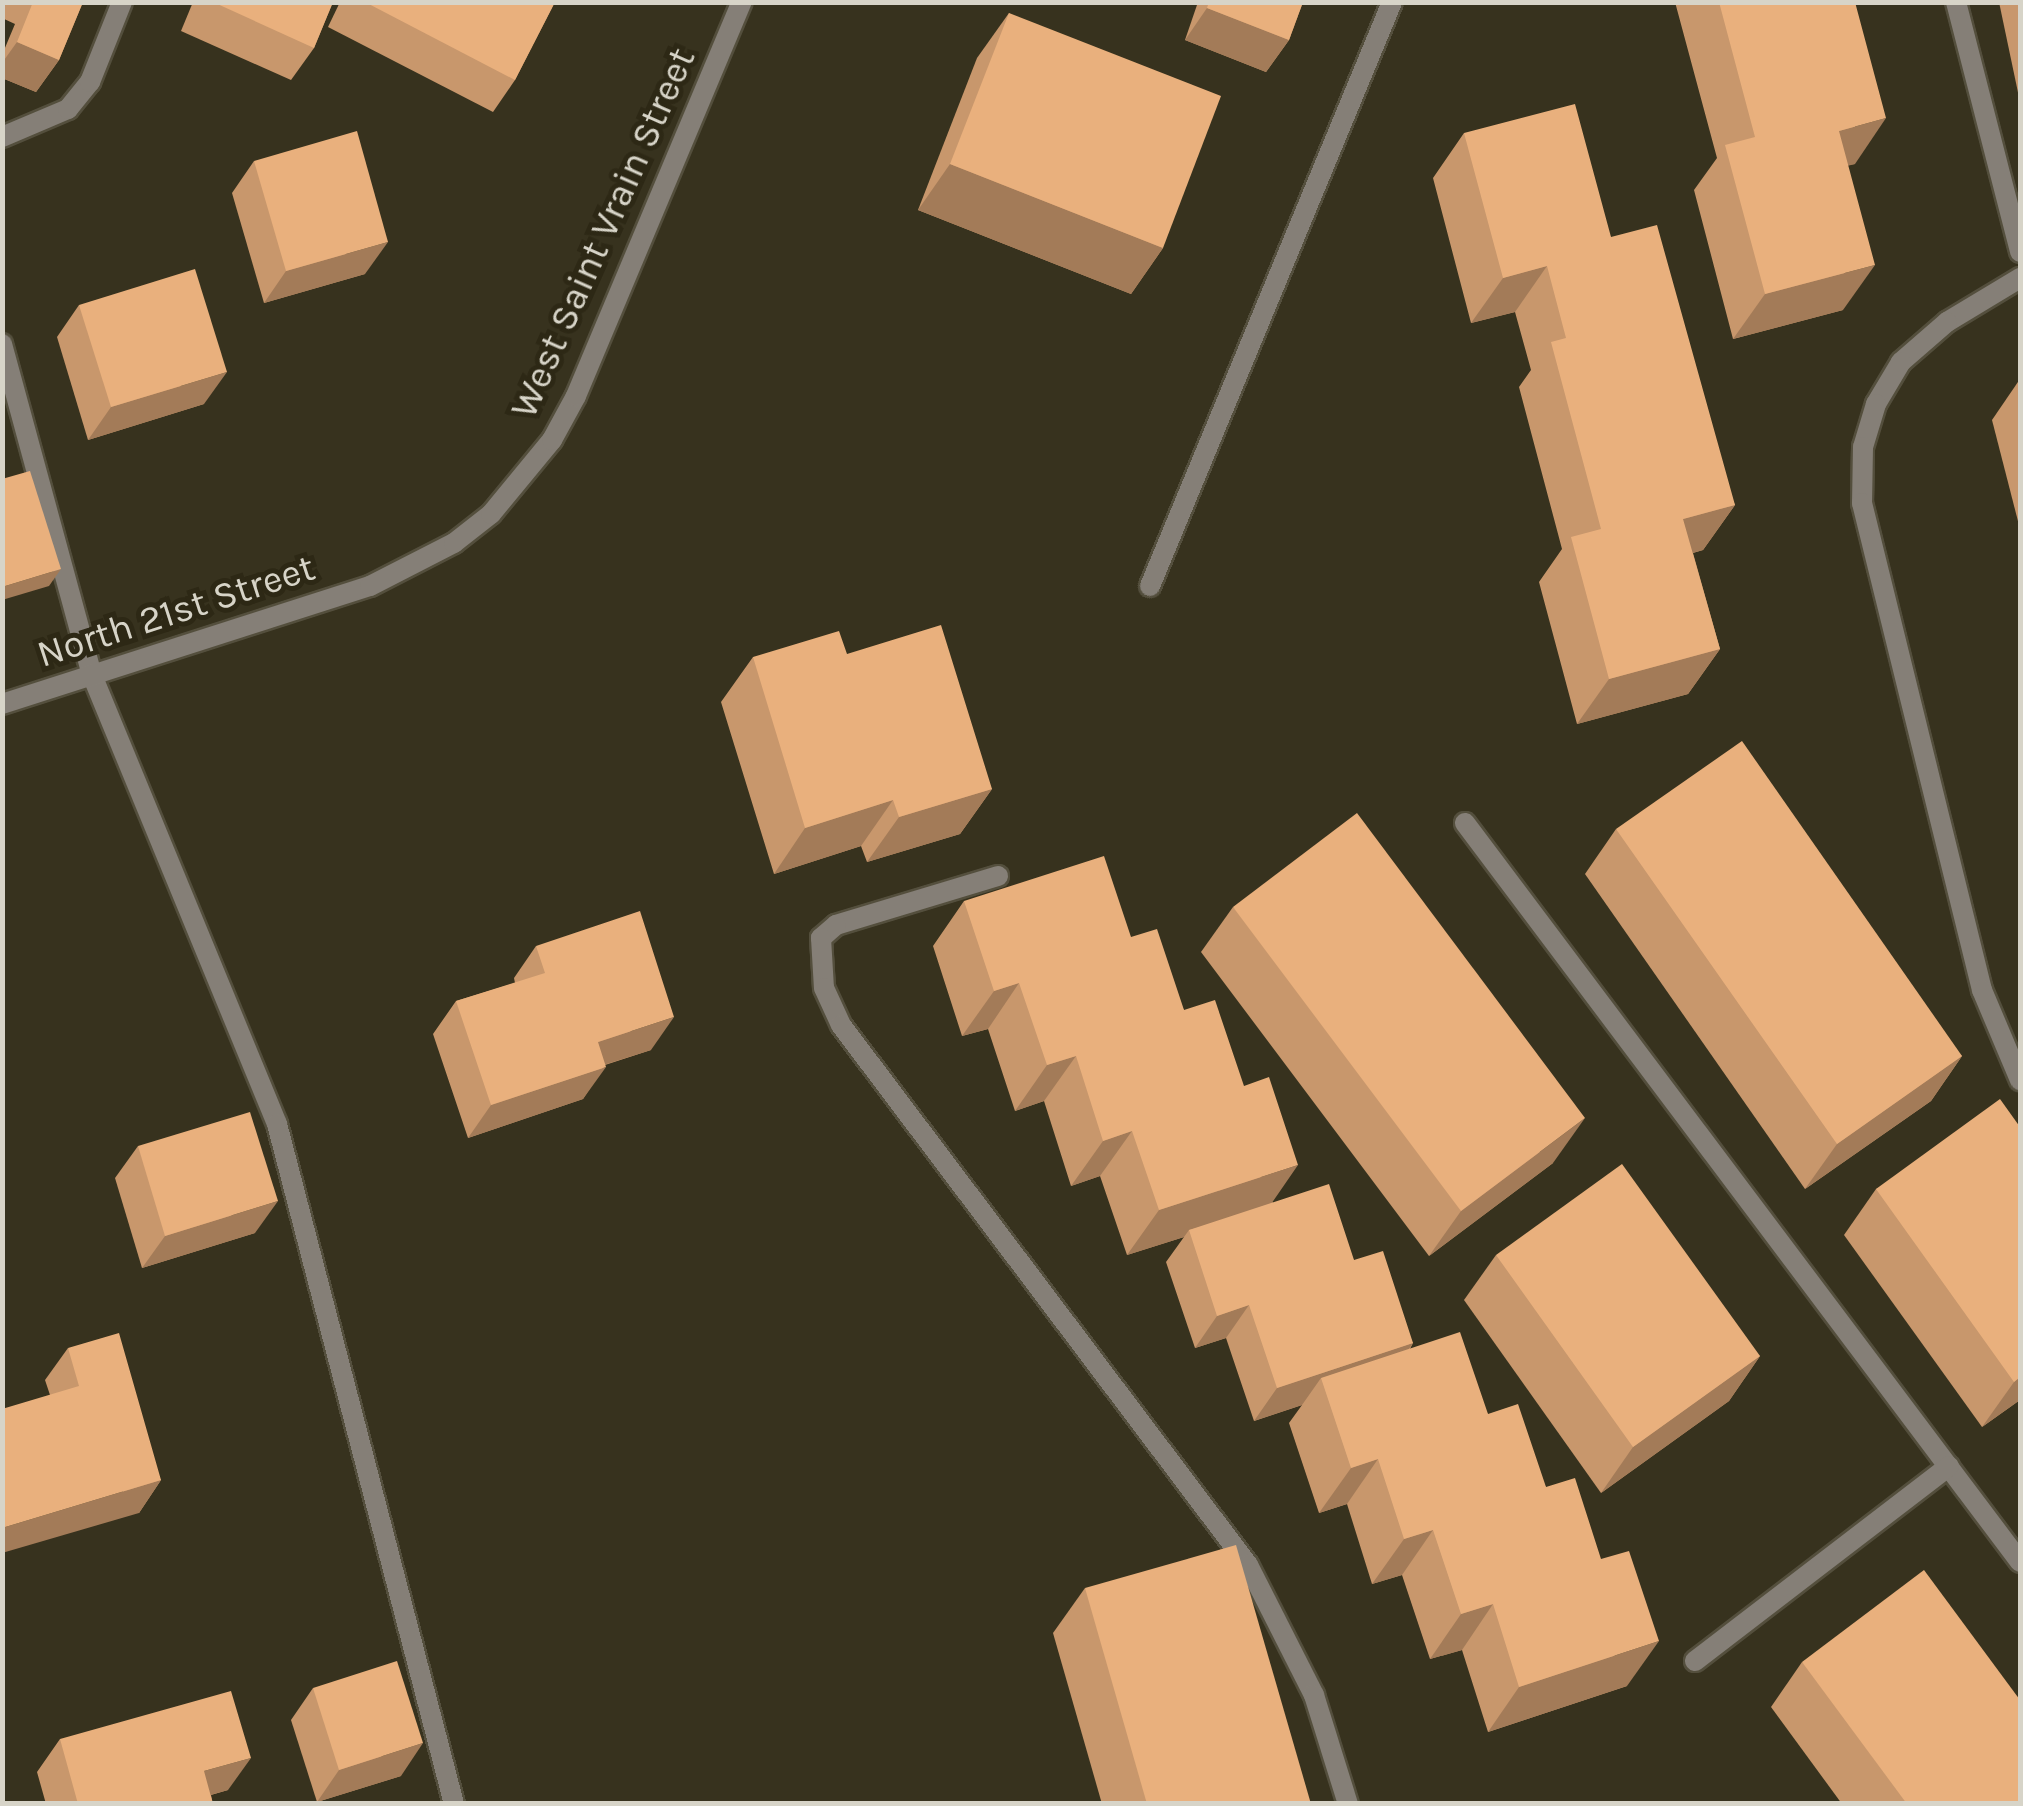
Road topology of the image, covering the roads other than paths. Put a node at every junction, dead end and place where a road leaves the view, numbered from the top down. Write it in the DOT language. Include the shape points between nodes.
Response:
graph roads {
  1 [pos="122,2"];
  2 [pos="742,2"];
  3 [pos="1392,2"];
  4 [pos="1956,2"];
  5 [pos="2,136"];
  6 [pos="2020,252"];
  7 [pos="2020,278"];
  8 [pos="2,344"];
  9 [pos="370,586"];
  10 [pos="1150,586"];
  11 [pos="92,675"];
  12 [pos="2,704"];
  13 [pos="1465,823"];
  14 [pos="998,876"];
  15 [pos="2020,1080"];
  16 [pos="1949,1466"];
  17 [pos="2020,1562"];
  18 [pos="1695,1660"];
  19 [pos="454,1804"];
  20 [pos="1348,1804"];
  1 -- 5 [label="street" via="90,82 68,108"];
  2 -- 9 [label="street, West Saint Vrain Street" via="552,440 491,514 454,543"];
  3 -- 10 [label="street"];
  4 -- 6 [label="street"];
  7 -- 15 [label="street" via="1947,322 1901,362 1876,404 1863,447 1862,504 1982,990"];
  8 -- 11 [label="street"];
  9 -- 11 [label="street, North 21st Street"];
  11 -- 12 [label="street, North 21st Street"];
  11 -- 19 [label="street" via="277,1124"];
  13 -- 16 [label="street"];
  14 -- 20 [label="street" via="836,925 822,938 824,988 840,1025 1248,1564 1314,1695"];
  16 -- 17 [label="street"];
  16 -- 18 [label="street"];
}
